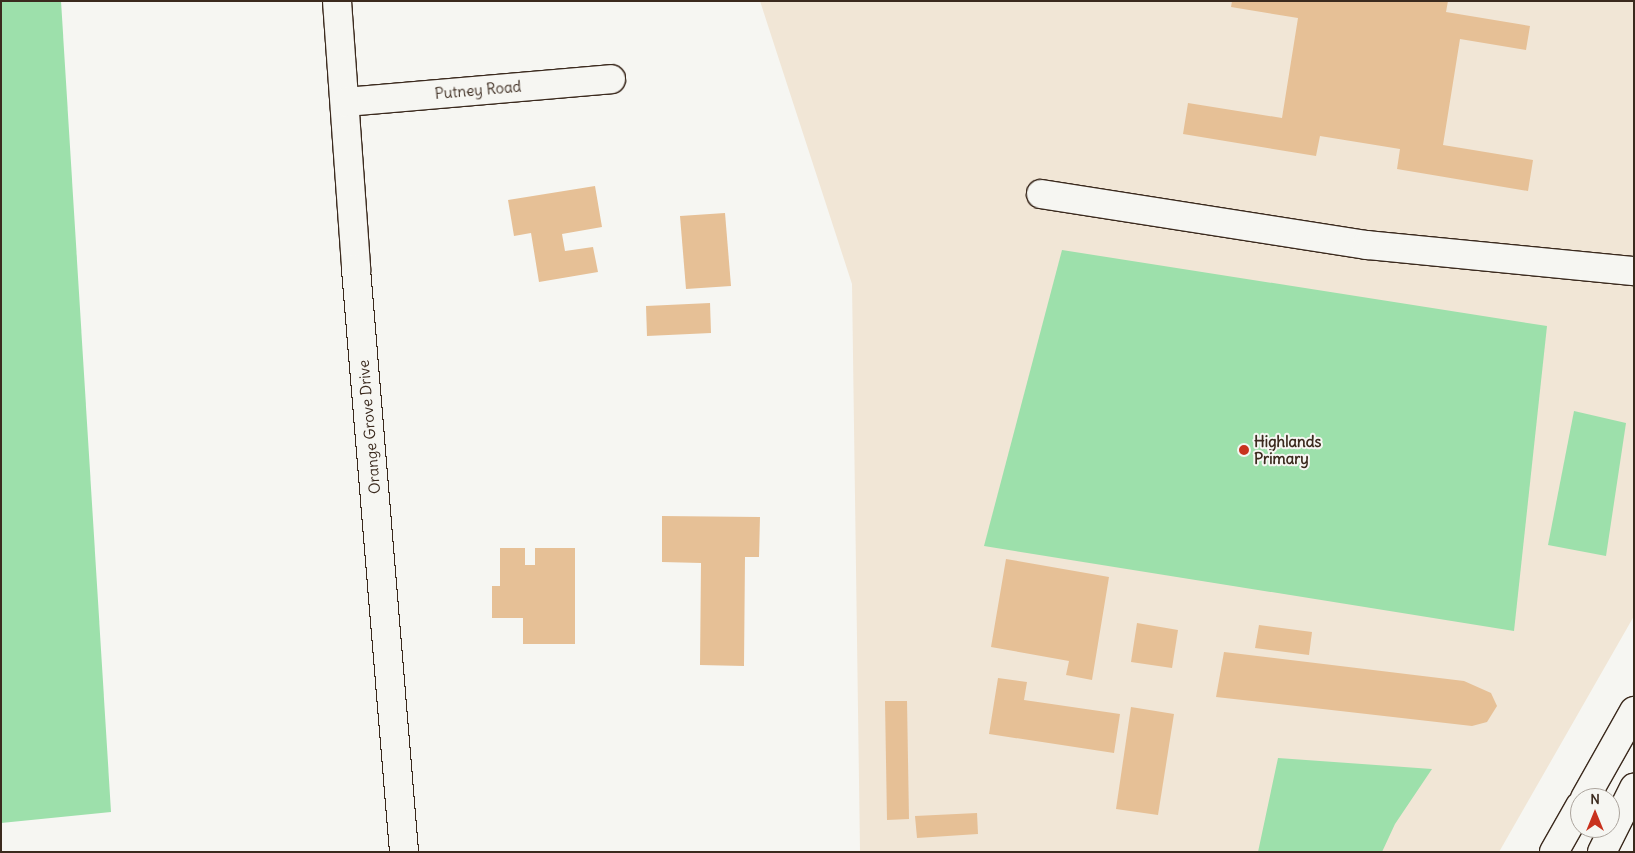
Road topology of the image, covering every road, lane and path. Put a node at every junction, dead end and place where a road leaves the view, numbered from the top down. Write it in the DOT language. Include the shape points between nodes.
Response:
graph roads {
  1 [pos="337,1"];
  2 [pos="611,79"];
  3 [pos="345,102"];
  4 [pos="1041,194"];
  5 [pos="1634,271"];
  6 [pos="1634,711"];
  7 [pos="1591,788"];
  8 [pos="1634,788"];
  9 [pos="1570,824"];
  10 [pos="404,852"];
  11 [pos="1554,852"];
  12 [pos="1602,852"];
  1 -- 3 [label="street, Orange Grove Drive"];
  2 -- 3 [label="street, Putney Road"];
  3 -- 10 [label="street, Orange Grove Drive"];
  4 -- 5 [label="street" via="1367,245"];
  6 -- 7 [label="street"];
  8 -- 12 [label="street"];
  9 -- 11 [label="street"];
}
